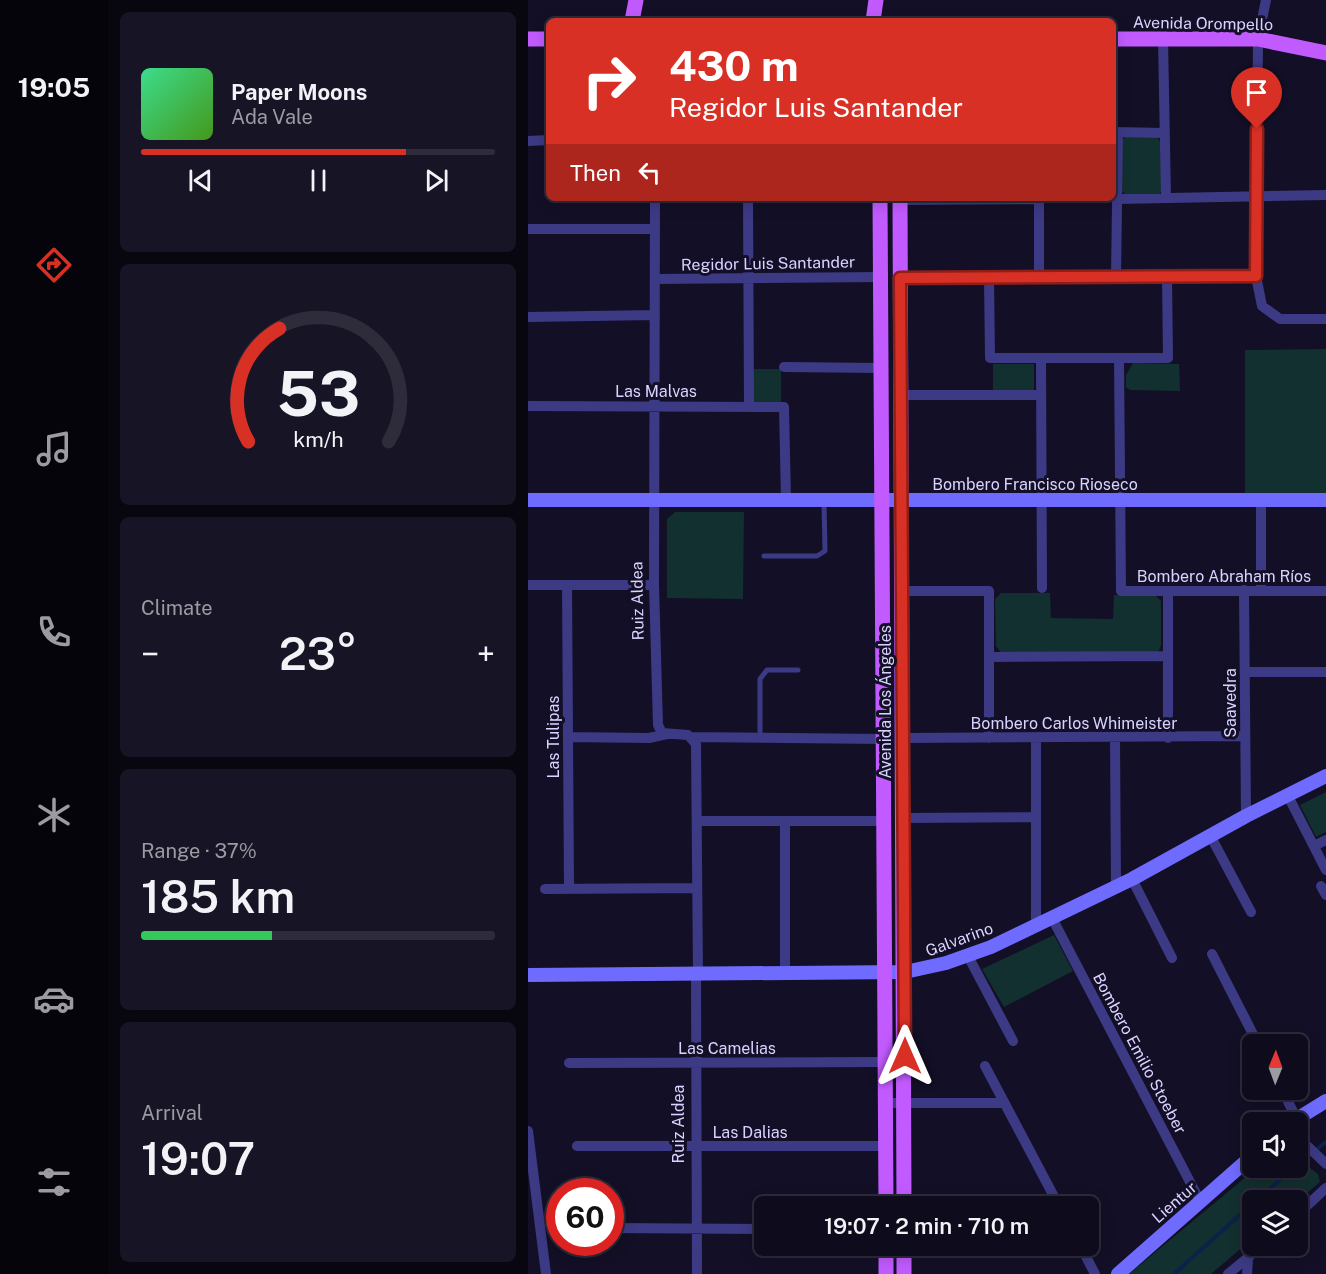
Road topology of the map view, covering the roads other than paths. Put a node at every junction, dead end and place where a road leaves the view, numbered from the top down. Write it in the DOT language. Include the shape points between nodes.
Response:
graph roads {
  1 [pos="636,0"];
  2 [pos="876,0"];
  3 [pos="1266,0"];
  4 [pos="633,18"];
  5 [pos="873,18"];
  6 [pos="528,39"];
  7 [pos="546,39"];
  8 [pos="1116,39"];
  9 [pos="1163,39"];
  10 [pos="1258,39"];
  11 [pos="1326,53"];
  12 [pos="1116,132"];
  13 [pos="1165,133"];
  14 [pos="546,140"];
  15 [pos="528,141"];
  16 [pos="1116,166"];
  17 [pos="1326,195"];
  18 [pos="1257,196"];
  19 [pos="1166,198"];
  20 [pos="1117,199"];
  21 [pos="655,201"];
  22 [pos="748,201"];
  23 [pos="880,201"];
  24 [pos="900,201"];
  25 [pos="1039,201"];
  26 [pos="528,229"];
  27 [pos="655,229"];
  28 [pos="1256,276"];
  29 [pos="882,277"];
  30 [pos="1116,277"];
  31 [pos="1167,277"];
  32 [pos="900,278"];
  33 [pos="989,278"];
  34 [pos="1039,278"];
  35 [pos="655,279"];
  36 [pos="748,279"];
  37 [pos="655,315"];
  38 [pos="528,317"];
  39 [pos="1326,319"];
  40 [pos="1041,358"];
  41 [pos="1119,358"];
  42 [pos="784,367"];
  43 [pos="882,368"];
  44 [pos="901,395"];
  45 [pos="1041,395"];
  46 [pos="528,406"];
  47 [pos="656,406"];
  48 [pos="749,407"];
  49 [pos="528,500"];
  50 [pos="656,500"];
  51 [pos="786,500"];
  52 [pos="824,500"];
  53 [pos="883,500"];
  54 [pos="901,500"];
  55 [pos="1041,500"];
  56 [pos="1120,500"];
  57 [pos="1261,500"];
  58 [pos="1326,500"];
  59 [pos="764,556"];
  60 [pos="528,585"];
  61 [pos="567,585"];
  62 [pos="654,585"];
  63 [pos="1042,588"];
  64 [pos="1244,590"];
  65 [pos="903,591"];
  66 [pos="1168,591"];
  67 [pos="1262,591"];
  68 [pos="1326,591"];
  69 [pos="1167,656"];
  70 [pos="989,657"];
  71 [pos="798,670"];
  72 [pos="1245,672"];
  73 [pos="1326,672"];
  74 [pos="667,734"];
  75 [pos="1245,736"];
  76 [pos="692,737"];
  77 [pos="760,737"];
  78 [pos="568,738"];
  79 [pos="903,738"];
  80 [pos="989,738"];
  81 [pos="1036,738"];
  82 [pos="1115,738"];
  83 [pos="1168,738"];
  84 [pos="884,739"];
  85 [pos="1326,776"];
  86 [pos="1288,796"];
  87 [pos="1246,816"];
  88 [pos="1035,817"];
  89 [pos="903,818"];
  90 [pos="697,821"];
  91 [pos="884,821"];
  92 [pos="785,822"];
  93 [pos="1211,837"];
  94 [pos="1326,840"];
  95 [pos="1314,846"];
  96 [pos="1326,870"];
  97 [pos="1132,879"];
  98 [pos="1116,885"];
  99 [pos="569,888"];
  100 [pos="697,888"];
  101 [pos="544,889"];
  102 [pos="1251,912"];
  103 [pos="1052,918"];
  104 [pos="1036,924"];
  105 [pos="1212,954"];
  106 [pos="968,956"];
  107 [pos="1172,958"];
  108 [pos="885,972"];
  109 [pos="905,972"];
  110 [pos="785,973"];
  111 [pos="697,974"];
  112 [pos="528,975"];
  113 [pos="1253,1034"];
  114 [pos="1013,1041"];
  115 [pos="885,1062"];
  116 [pos="569,1063"];
  117 [pos="696,1063"];
  118 [pos="985,1066"];
  119 [pos="1326,1101"];
  120 [pos="904,1103"];
  121 [pos="1004,1103"];
  122 [pos="885,1104"];
  123 [pos="1307,1112"];
  124 [pos="528,1131"];
  125 [pos="578,1146"];
  126 [pos="886,1146"];
  127 [pos="696,1147"];
  128 [pos="1308,1148"];
  129 [pos="1322,1161"];
  130 [pos="1242,1165"];
  131 [pos="1326,1188"];
  132 [pos="886,1196"];
  133 [pos="904,1196"];
  134 [pos="1054,1196"];
  135 [pos="1200,1201"];
  136 [pos="1308,1205"];
  137 [pos="624,1228"];
  138 [pos="697,1229"];
  139 [pos="754,1229"];
  140 [pos="528,1236"];
  141 [pos="541,1236"];
  142 [pos="886,1256"];
  143 [pos="904,1256"];
  144 [pos="1086,1256"];
  145 [pos="1251,1256"];
  146 [pos="1248,1259"];
  147 [pos="546,1274"];
  148 [pos="697,1274"];
  149 [pos="886,1274"];
  150 [pos="904,1274"];
  151 [pos="1095,1274"];
  152 [pos="1118,1274"];
  153 [pos="1228,1274"];
  154 [pos="1247,1274"];
  1 -- 4 [label="main road"];
  2 -- 5 [label="main road"];
  3 -- 10 [label="street"];
  6 -- 7 [label="main road"];
  8 -- 9 [label="main road, Avenida Orompello"];
  9 -- 10 [label="main road, Avenida Orompello"];
  9 -- 13 [label="street"];
  10 -- 11 [label="main road, Avenida Orompello"];
  10 -- 18 [label="street"];
  12 -- 13 [label="street"];
  13 -- 19 [label="street"];
  14 -- 15 [label="street"];
  16 -- 20 [label="street"];
  17 -- 18 [label="street"];
  18 -- 19 [label="street"];
  18 -- 28 [label="street"];
  19 -- 20 [label="street"];
  20 -- 30 [label="street"];
  21 -- 27 [label="street, Ruiz Aldea"];
  22 -- 36 [label="street"];
  23 -- 29 [label="main road, Avenida Los Ángeles"];
  24 -- 32 [label="main road, Avenida Los Ángeles"];
  25 -- 34 [label="street"];
  26 -- 27 [label="street"];
  27 -- 35 [label="street, Ruiz Aldea"];
  28 -- 31 [label="street"];
  28 -- 39 [label="street" via="1262,306 1280,319"];
  29 -- 36 [label="street, Regidor Luis Santander"];
  29 -- 43 [label="main road, Avenida Los Ángeles"];
  30 -- 31 [label="street"];
  30 -- 34 [label="street"];
  31 -- 41 [label="street" via="1168,358"];
  32 -- 33 [label="street"];
  32 -- 44 [label="main road, Avenida Los Ángeles"];
  33 -- 34 [label="street"];
  33 -- 40 [label="street" via="990,358"];
  35 -- 36 [label="street, Regidor Luis Santander"];
  35 -- 37 [label="street, Ruiz Aldea"];
  36 -- 48 [label="street"];
  37 -- 38 [label="street"];
  37 -- 47 [label="street, Ruiz Aldea"];
  40 -- 41 [label="street"];
  40 -- 45 [label="street"];
  41 -- 56 [label="street"];
  42 -- 43 [label="street"];
  43 -- 53 [label="main road, Avenida Los Ángeles"];
  44 -- 45 [label="street"];
  44 -- 54 [label="main road, Avenida Los Ángeles"];
  45 -- 55 [label="street"];
  46 -- 47 [label="street, Las Malvas"];
  47 -- 48 [label="street, Las Malvas"];
  47 -- 50 [label="street, Ruiz Aldea"];
  48 -- 51 [label="street, Las Malvas" via="784,407"];
  49 -- 50 [label="main road, Bombero Francisco Rioseco"];
  50 -- 51 [label="main road, Bombero Francisco Rioseco"];
  50 -- 62 [label="street, Ruiz Aldea"];
  51 -- 52 [label="main road, Bombero Francisco Rioseco"];
  52 -- 53 [label="main road, Bombero Francisco Rioseco"];
  52 -- 59 [label="lane" via="825,551 817,556"];
  53 -- 54 [label="main road, Bombero Francisco Rioseco"];
  53 -- 84 [label="main road, Avenida Los Ángeles"];
  54 -- 55 [label="main road, Bombero Francisco Rioseco"];
  54 -- 65 [label="main road, Avenida Los Ángeles"];
  55 -- 56 [label="main road, Bombero Francisco Rioseco"];
  55 -- 63 [label="street"];
  56 -- 57 [label="main road, Bombero Francisco Rioseco"];
  56 -- 66 [label="street, Bombero Abraham Ríos" via="1121,591"];
  57 -- 58 [label="main road, Bombero Francisco Rioseco"];
  57 -- 67 [label="street"];
  60 -- 61 [label="street"];
  61 -- 62 [label="street"];
  61 -- 78 [label="street, Las Tulipas"];
  62 -- 74 [label="street, Ruiz Aldea" via="658,725"];
  64 -- 66 [label="street, Bombero Abraham Ríos"];
  64 -- 67 [label="street, Bombero Abraham Ríos"];
  64 -- 72 [label="street, Saavedra"];
  65 -- 70 [label="street" via="989,591"];
  65 -- 79 [label="main road, Avenida Los Ángeles"];
  66 -- 69 [label="street"];
  67 -- 68 [label="street, Bombero Abraham Ríos"];
  69 -- 70 [label="street"];
  69 -- 83 [label="street"];
  70 -- 80 [label="street"];
  71 -- 77 [label="lane" via="767,670 760,679"];
  72 -- 73 [label="street"];
  72 -- 75 [label="street, Saavedra"];
  74 -- 76 [label="street"];
  74 -- 78 [label="street" via="649,738"];
  75 -- 83 [label="street, Bombero Carlos Whimeister"];
  75 -- 87 [label="street, Saavedra"];
  76 -- 77 [label="street"];
  76 -- 90 [label="street, Ruiz Aldea" via="696,744"];
  77 -- 84 [label="street"];
  78 -- 99 [label="street, Las Tulipas"];
  79 -- 80 [label="street, Bombero Carlos Whimeister"];
  79 -- 89 [label="main road, Avenida Los Ángeles"];
  80 -- 81 [label="street, Bombero Carlos Whimeister"];
  81 -- 82 [label="street, Bombero Carlos Whimeister"];
  81 -- 88 [label="street"];
  82 -- 83 [label="street, Bombero Carlos Whimeister"];
  82 -- 98 [label="street"];
  84 -- 91 [label="main road, Avenida Los Ángeles"];
  85 -- 86 [label="main road, Galvarino"];
  86 -- 87 [label="main road, Galvarino"];
  86 -- 95 [label="street"];
  87 -- 93 [label="main road, Galvarino"];
  88 -- 89 [label="street"];
  88 -- 104 [label="street"];
  89 -- 109 [label="main road, Avenida Los Ángeles"];
  90 -- 92 [label="street"];
  90 -- 100 [label="street, Ruiz Aldea"];
  91 -- 92 [label="street"];
  91 -- 108 [label="main road, Avenida Los Ángeles"];
  92 -- 110 [label="street"];
  93 -- 97 [label="main road, Galvarino"];
  93 -- 102 [label="street"];
  94 -- 95 [label="street"];
  95 -- 96 [label="street"];
  97 -- 98 [label="main road, Galvarino"];
  97 -- 107 [label="street"];
  98 -- 103 [label="main road, Galvarino"];
  99 -- 100 [label="street"];
  99 -- 101 [label="street"];
  100 -- 111 [label="street, Ruiz Aldea"];
  103 -- 104 [label="main road, Galvarino"];
  103 -- 135 [label="street, Bombero Emilio Stoeber"];
  104 -- 106 [label="main road, Galvarino"];
  105 -- 113 [label="street"];
  106 -- 109 [label="main road, Galvarino"];
  106 -- 114 [label="street"];
  108 -- 109 [label="main road, Galvarino"];
  108 -- 110 [label="main road, Galvarino"];
  108 -- 115 [label="main road, Avenida Los Ángeles"];
  109 -- 120 [label="main road, Avenida Los Ángeles"];
  110 -- 111 [label="main road, Galvarino"];
  111 -- 112 [label="main road, Galvarino"];
  111 -- 117 [label="street, Ruiz Aldea"];
  115 -- 117 [label="street, Las Camelias"];
  115 -- 122 [label="main road, Avenida Los Ángeles"];
  116 -- 117 [label="street, Las Camelias"];
  117 -- 127 [label="street, Ruiz Aldea"];
  118 -- 121 [label="street"];
  119 -- 123 [label="main road"];
  120 -- 121 [label="street"];
  120 -- 122 [label="street"];
  120 -- 133 [label="main road, Avenida Los Ángeles"];
  121 -- 134 [label="street"];
  122 -- 126 [label="main road, Avenida Los Ángeles"];
  124 -- 141 [label="street"];
  125 -- 127 [label="street, Las Dalias"];
  126 -- 127 [label="street, Las Dalias"];
  126 -- 132 [label="main road, Avenida Los Ángeles"];
  127 -- 138 [label="street, Ruiz Aldea"];
  128 -- 129 [label="street"];
  130 -- 135 [label="main road, Lientur"];
  131 -- 136 [label="street"];
  135 -- 152 [label="main road, Lientur"];
  137 -- 138 [label="street"];
  138 -- 139 [label="street"];
  138 -- 148 [label="street, Ruiz Aldea"];
  140 -- 141 [label="street"];
  141 -- 147 [label="street"];
  142 -- 149 [label="main road"];
  143 -- 150 [label="main road"];
  144 -- 151 [label="street"];
  145 -- 146 [label="street"];
  146 -- 153 [label="street"];
  146 -- 154 [label="street"];
}
